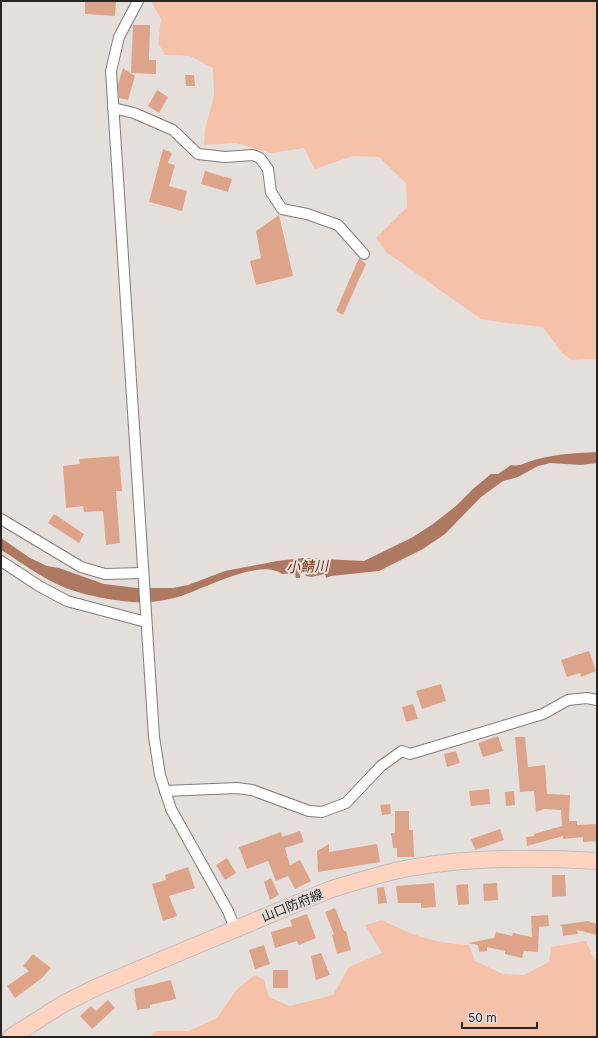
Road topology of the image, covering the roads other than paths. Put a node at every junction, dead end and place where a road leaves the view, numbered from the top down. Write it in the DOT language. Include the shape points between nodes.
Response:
graph roads {
  1 [pos="138,1"];
  2 [pos="113,108"];
  3 [pos="364,254"];
  4 [pos="1,519"];
  5 [pos="1,561"];
  6 [pos="143,576"];
  7 [pos="146,618"];
  8 [pos="597,700"];
  9 [pos="165,792"];
  10 [pos="597,861"];
  11 [pos="235,928"];
  12 [pos="11,1037"];
  1 -- 2 [label="street" via="119,37 111,71"];
  2 -- 3 [label="street" via="134,112 173,130 198,154 225,157 253,155 260,158 268,170 271,192 282,209 307,214 338,225"];
  2 -- 6 [label="street"];
  4 -- 6 [label="street" via="81,567 105,574"];
  5 -- 7 [label="street" via="67,601"];
  6 -- 7 [label="street"];
  7 -- 9 [label="street" via="154,737"];
  8 -- 9 [label="street" via="568,700 543,714 515,723 410,754 402,752 381,766 346,803 322,812 309,811 252,790 237,788"];
  9 -- 11 [label="street" via="171,809"];
  10 -- 11 [label="main road, 山口防府線" via="498,858 408,868 329,890"];
  11 -- 12 [label="main road, 山口防府線" via="97,987 63,1004"];
}
